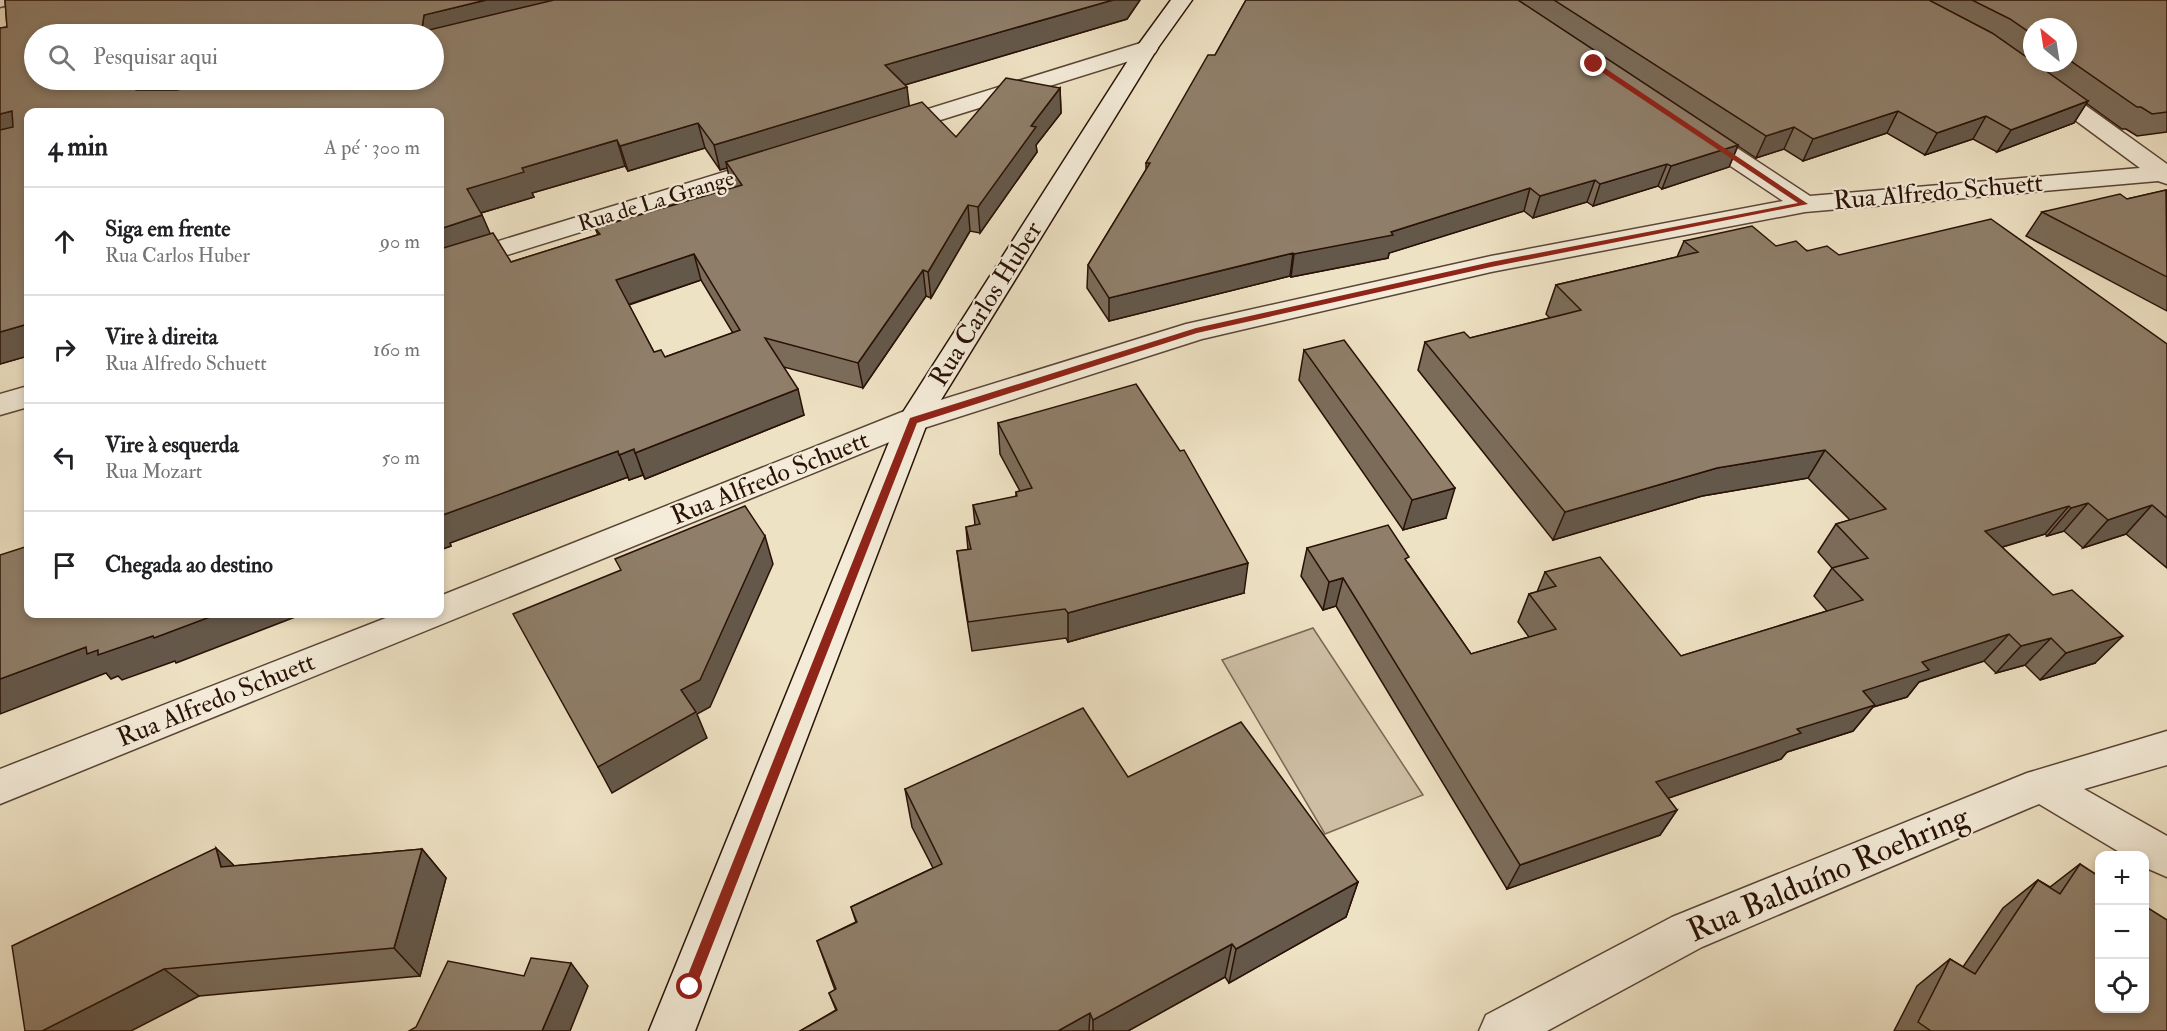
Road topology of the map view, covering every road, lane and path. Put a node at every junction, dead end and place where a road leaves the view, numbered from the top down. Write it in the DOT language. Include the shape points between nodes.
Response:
graph roads {
  1 [pos="5,0"];
  2 [pos="1182,0"];
  3 [pos="0,1"];
  4 [pos="1147,48"];
  5 [pos="2028,75"];
  6 [pos="1676,118"];
  7 [pos="873,133"];
  8 [pos="793,158"];
  9 [pos="2166,174"];
  10 [pos="1804,204"];
  11 [pos="444,267"];
  12 [pos="24,397"];
  13 [pos="0,405"];
  14 [pos="913,420"];
  15 [pos="444,608"];
  16 [pos="422,618"];
  17 [pos="2167,748"];
  18 [pos="2041,784"];
  19 [pos="0,787"];
  20 [pos="2167,858"];
  21 [pos="672,1031"];
  22 [pos="1502,1031"];
  1 -- 3 [label="street"];
  2 -- 4 [label="street, Rua Carlos Huber"];
  4 -- 7 [label="street"];
  4 -- 14 [label="street, Rua Carlos Huber"];
  5 -- 9 [label="street"];
  6 -- 10 [label="street"];
  8 -- 11 [label="street, Rua de La Grange"];
  9 -- 10 [label="street, Rua Alfredo Schuett"];
  10 -- 14 [label="street, Rua Alfredo Schuett" via="1491,264 1196,331"];
  12 -- 13 [label="street"];
  14 -- 15 [label="street, Rua Alfredo Schuett"];
  14 -- 21 [label="street, Rua Carlos Huber"];
  16 -- 19 [label="street, Rua Alfredo Schuett"];
  17 -- 18 [label="street, Rua Balduíno Roehring"];
  18 -- 20 [label="street"];
  18 -- 22 [label="street, Rua Balduíno Roehring" via="1687,932"];
}
